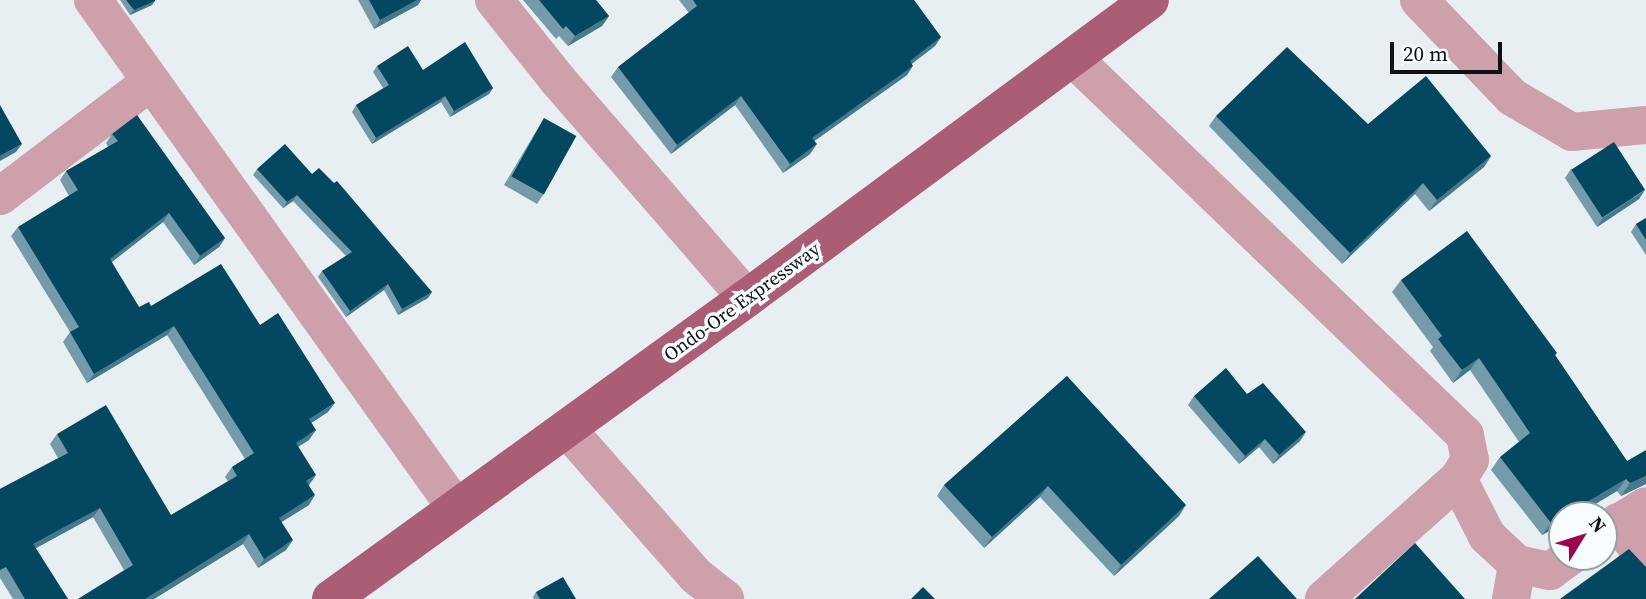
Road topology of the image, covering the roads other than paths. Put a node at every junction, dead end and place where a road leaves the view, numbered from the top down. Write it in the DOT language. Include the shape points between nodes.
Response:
graph roads {
  1 [pos="93,0"];
  2 [pos="494,0"];
  3 [pos="1419,0"];
  4 [pos="1144,2"];
  5 [pos="1073,58"];
  6 [pos="150,82"];
  7 [pos="1646,125"];
  8 [pos="0,197"];
  9 [pos="747,299"];
  10 [pos="567,429"];
  11 [pos="1458,479"];
  12 [pos="456,508"];
  13 [pos="1623,520"];
  14 [pos="1646,560"];
  15 [pos="1550,571"];
  16 [pos="1514,581"];
  17 [pos="331,599"];
  18 [pos="725,599"];
  19 [pos="1324,599"];
  1 -- 6 [label="street"];
  2 -- 9 [label="street"];
  3 -- 7 [label="street" via="1512,97 1572,132"];
  4 -- 5 [label="main road, Ondo-Ore Expressway"];
  5 -- 9 [label="main road, Ondo-Ore Expressway"];
  5 -- 11 [label="street" via="1465,435 1470,460"];
  6 -- 8 [label="street"];
  6 -- 12 [label="street"];
  9 -- 10 [label="main road, Ondo-Ore Expressway"];
  10 -- 12 [label="main road, Ondo-Ore Expressway"];
  10 -- 18 [label="street" via="696,576"];
  11 -- 16 [label="street"];
  11 -- 19 [label="street"];
  12 -- 17 [label="main road, Ondo-Ore Expressway"];
  13 -- 14 [label="street"];
  15 -- 16 [label="street"];
}
